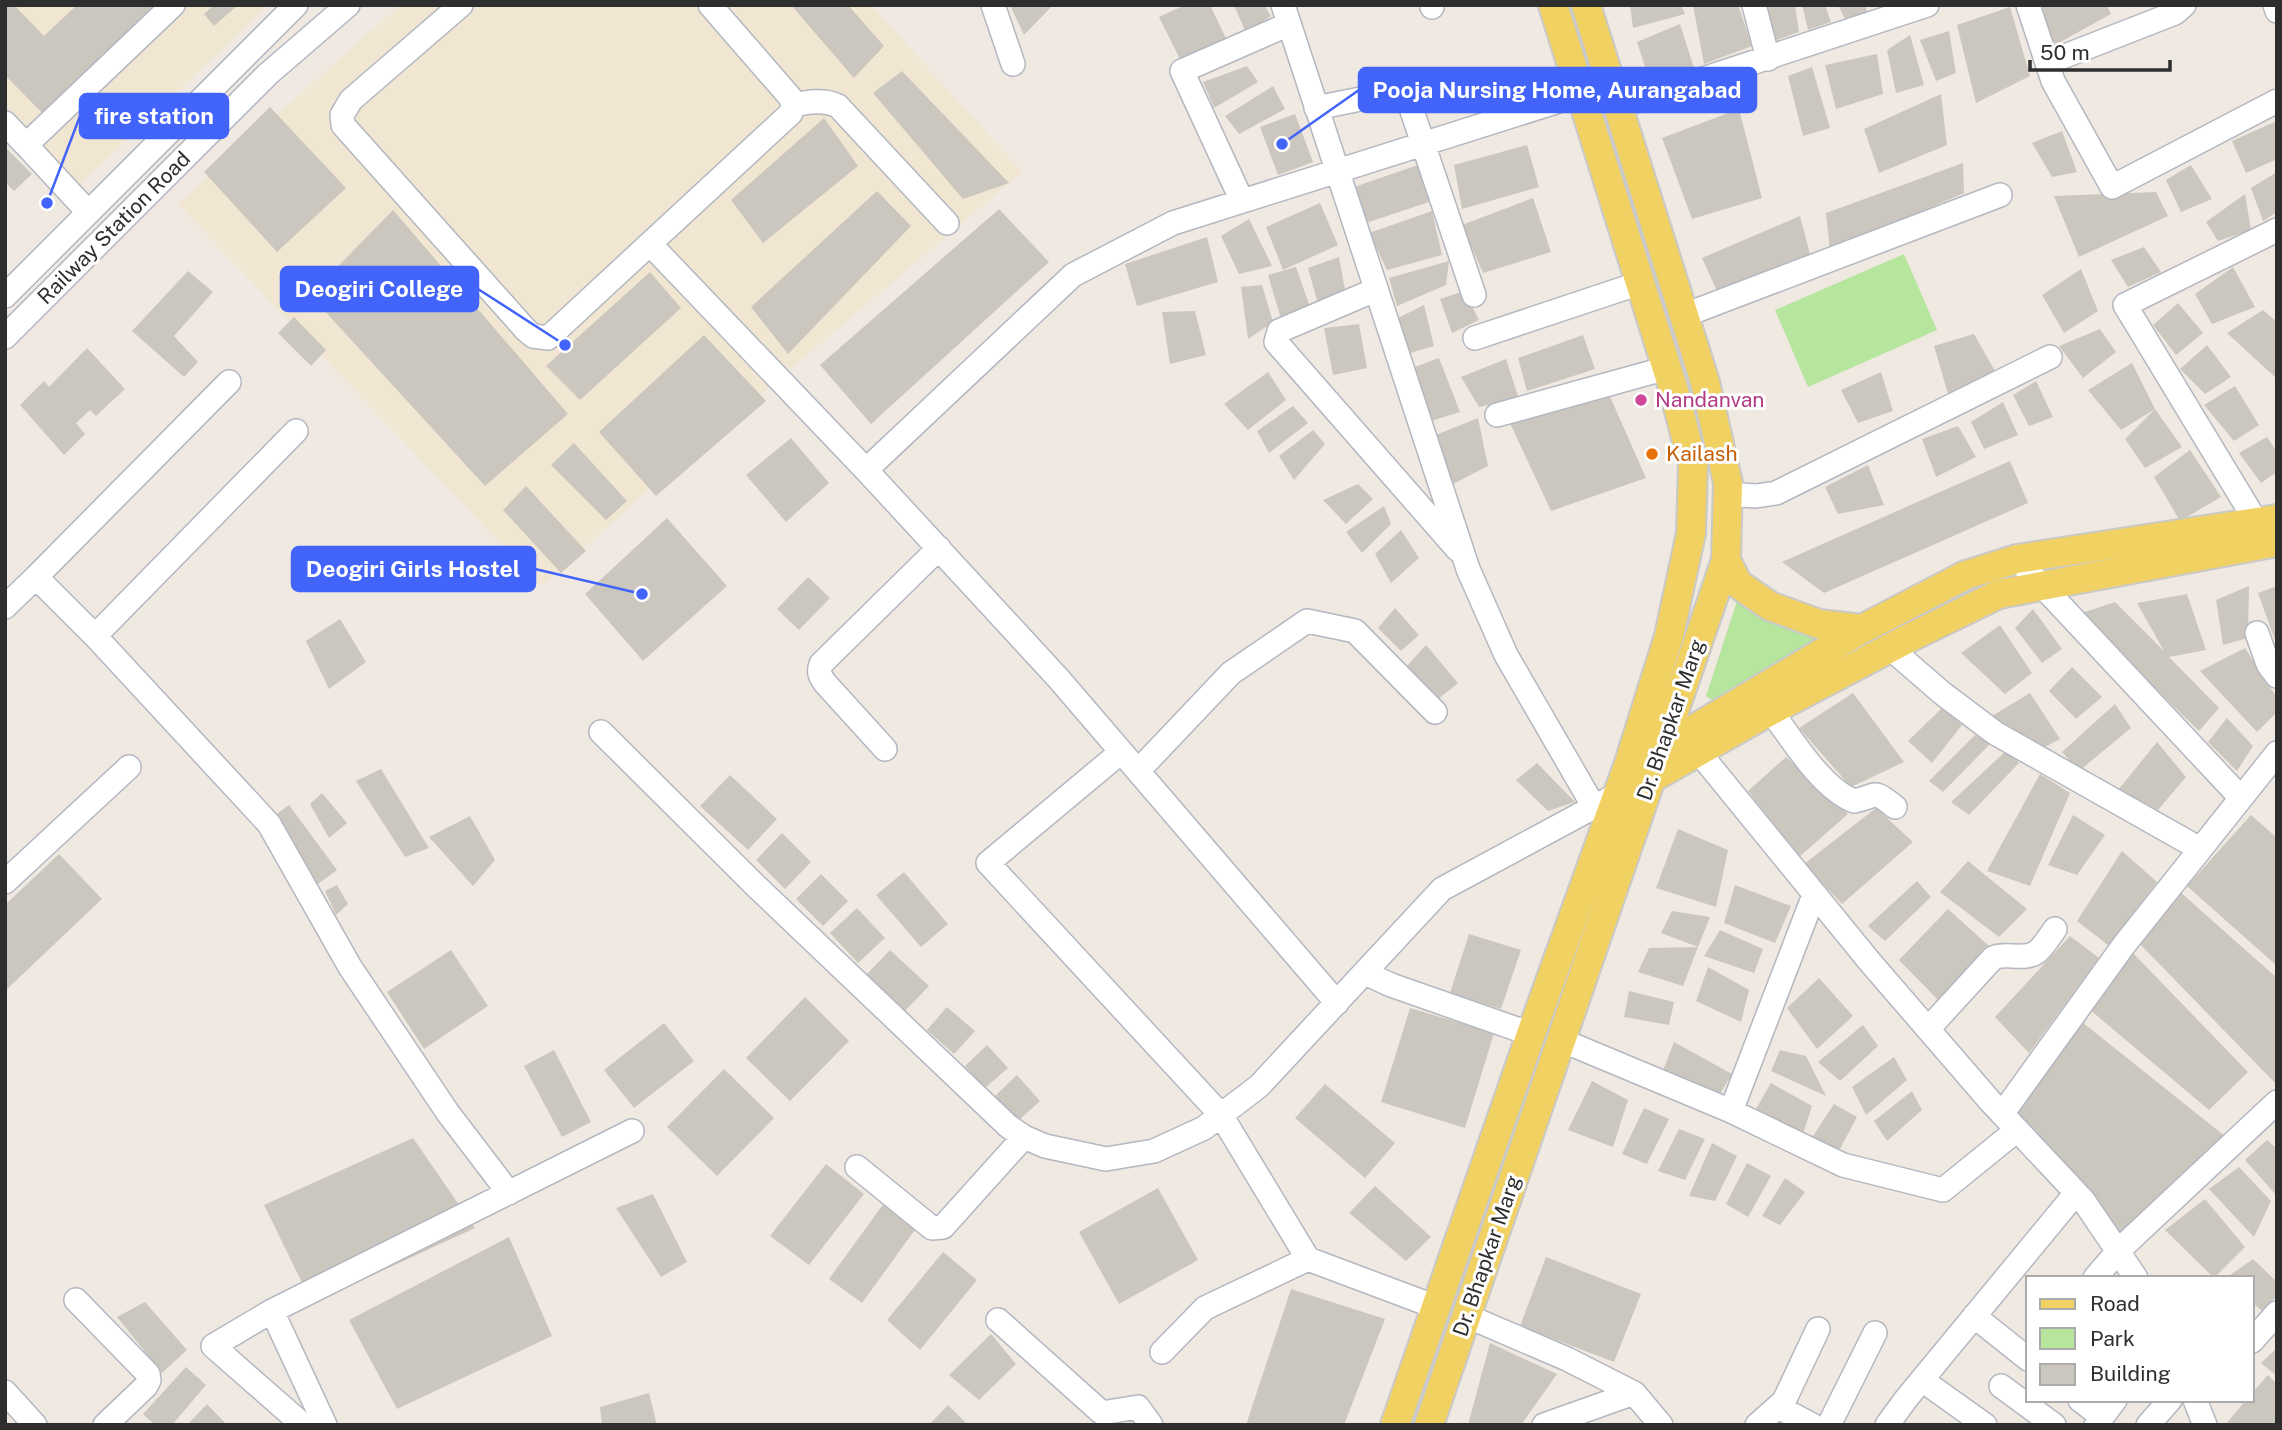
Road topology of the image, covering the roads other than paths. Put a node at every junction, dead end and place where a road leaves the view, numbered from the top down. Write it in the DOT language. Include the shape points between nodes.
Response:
graph roads {
  1 [pos="173,5"];
  2 [pos="296,5"];
  3 [pos="461,5"];
  4 [pos="710,5"];
  5 [pos="993,5"];
  6 [pos="1553,5"];
  7 [pos="1586,5"];
  8 [pos="1754,5"];
  9 [pos="1927,5"];
  10 [pos="2028,5"];
  11 [pos="2184,5"];
  12 [pos="2275,5"];
  13 [pos="340,8"];
  14 [pos="2277,12"];
  15 [pos="1286,15"];
  16 [pos="1768,59"];
  17 [pos="2047,63"];
  18 [pos="1013,64"];
  19 [pos="1581,94"];
  20 [pos="2277,101"];
  21 [pos="793,105"];
  22 [pos="1618,107"];
  23 [pos="1315,108"];
  24 [pos="5,123"];
  25 [pos="1424,144"];
  26 [pos="26,145"];
  27 [pos="1336,172"];
  28 [pos="2000,195"];
  29 [pos="1648,200"];
  30 [pos="1242,201"];
  31 [pos="1617,210"];
  32 [pos="88,212"];
  33 [pos="947,223"];
  34 [pos="2277,230"];
  35 [pos="650,244"];
  36 [pos="1640,283"];
  37 [pos="1375,290"];
  38 [pos="1474,295"];
  39 [pos="5,296"];
  40 [pos="1685,315"];
  41 [pos="5,337"];
  42 [pos="1475,338"];
  43 [pos="2050,357"];
  44 [pos="1667,368"];
  45 [pos="229,382"];
  46 [pos="1497,415"];
  47 [pos="296,432"];
  48 [pos="866,470"];
  49 [pos="1728,494"];
  50 [pos="2270,528"];
  51 [pos="939,548"];
  52 [pos="1464,557"];
  53 [pos="2017,559"];
  54 [pos="1726,560"];
  55 [pos="36,577"];
  56 [pos="2043,586"];
  57 [pos="5,607"];
  58 [pos="1862,629"];
  59 [pos="2257,633"];
  60 [pos="95,636"];
  61 [pos="1890,648"];
  62 [pos="2277,676"];
  63 [pos="1771,711"];
  64 [pos="1434,712"];
  65 [pos="601,732"];
  66 [pos="1681,745"];
  67 [pos="885,749"];
  68 [pos="1121,752"];
  69 [pos="2277,753"];
  70 [pos="129,767"];
  71 [pos="1138,771"];
  72 [pos="1640,771"];
  73 [pos="2241,798"];
  74 [pos="1606,801"];
  75 [pos="1895,807"];
  76 [pos="2200,849"];
  77 [pos="7,877"];
  78 [pos="1814,895"];
  79 [pos="2055,929"];
  80 [pos="1365,973"];
  81 [pos="1337,1003"];
  82 [pos="1928,1030"];
  83 [pos="1531,1034"];
  84 [pos="1562,1041"];
  85 [pos="2277,1102"];
  86 [pos="1731,1111"];
  87 [pos="1221,1115"];
  88 [pos="2010,1122"];
  89 [pos="632,1131"];
  90 [pos="1024,1137"];
  91 [pos="857,1167"];
  92 [pos="509,1193"];
  93 [pos="2076,1193"];
  94 [pos="2118,1251"];
  95 [pos="1308,1259"];
  96 [pos="2097,1276"];
  97 [pos="2135,1276"];
  98 [pos="76,1300"];
  99 [pos="1436,1307"];
  100 [pos="272,1311"];
  101 [pos="2277,1313"];
  102 [pos="1466,1316"];
  103 [pos="1973,1316"];
  104 [pos="998,1320"];
  105 [pos="1818,1329"];
  106 [pos="1875,1333"];
  107 [pos="2254,1339"];
  108 [pos="1162,1352"];
  109 [pos="2026,1357"];
  110 [pos="1922,1380"];
  111 [pos="2001,1386"];
  112 [pos="5,1392"];
  113 [pos="1634,1393"];
  114 [pos="2083,1402"];
  115 [pos="2168,1402"];
  116 [pos="1778,1407"];
  117 [pos="2104,1414"];
  118 [pos="1898,1421"];
  119 [pos="35,1425"];
  120 [pos="105,1425"];
  121 [pos="303,1425"];
  122 [pos="325,1425"];
  123 [pos="1151,1425"];
  124 [pos="1395,1425"];
  125 [pos="1429,1425"];
  126 [pos="1544,1425"];
  127 [pos="1661,1425"];
  128 [pos="1757,1425"];
  129 [pos="1812,1425"];
  130 [pos="1829,1425"];
  131 [pos="1985,1425"];
  132 [pos="2054,1425"];
  133 [pos="2148,1425"];
  1 -- 26 [label="street"];
  2 -- 32 [label="street, Railway Station Road"];
  3 -- 35 [label="street" via="352,100 342,116 343,125 533,336 548,338"];
  4 -- 21 [label="street"];
  5 -- 18 [label="street"];
  6 -- 19 [label="main road, Dr. Bhapkar Marg"];
  7 -- 22 [label="main road, Dr. Bhapkar Marg"];
  8 -- 16 [label="street"];
  9 -- 16 [label="street"];
  10 -- 17 [label="street"];
  11 -- 17 [label="street" via="2175,13"];
  12 -- 14 [label="street"];
  13 -- 41 [label="street, Railway Station Road"];
  15 -- 23 [label="street"];
  15 -- 30 [label="street" via="1182,71"];
  16 -- 22 [label="street"];
  17 -- 20 [label="street" via="2112,187"];
  19 -- 25 [label="street"];
  19 -- 31 [label="main road, Dr. Bhapkar Marg"];
  21 -- 33 [label="street" via="831,102 838,106"];
  21 -- 35 [label="street" via="791,113"];
  22 -- 29 [label="main road, Dr. Bhapkar Marg"];
  23 -- 25 [label="street" via="1405,90"];
  23 -- 27 [label="street"];
  24 -- 26 [label="street"];
  25 -- 27 [label="street"];
  25 -- 38 [label="street"];
  26 -- 32 [label="street"];
  27 -- 30 [label="street"];
  27 -- 37 [label="street"];
  28 -- 40 [label="street"];
  29 -- 31 [label="main road"];
  29 -- 40 [label="main road, Dr. Bhapkar Marg"];
  30 -- 48 [label="street" via="1173,223 1073,275"];
  31 -- 36 [label="main road, Dr. Bhapkar Marg"];
  32 -- 39 [label="street, Railway Station Road"];
  34 -- 50 [label="street" via="2125,305"];
  35 -- 48 [label="street"];
  36 -- 42 [label="street"];
  36 -- 44 [label="main road, Dr. Bhapkar Marg"];
  37 -- 52 [label="street"];
  37 -- 52 [label="street" via="1279,331 1276,342"];
  40 -- 49 [label="main road, Dr. Bhapkar Marg" via="1705,382"];
  43 -- 49 [label="street" via="1776,493"];
  44 -- 46 [label="street"];
  44 -- 72 [label="main road, Dr. Bhapkar Marg" via="1693,465 1691,533"];
  45 -- 55 [label="street"];
  47 -- 60 [label="street"];
  48 -- 51 [label="street"];
  49 -- 54 [label="main road, Dr. Bhapkar Marg"];
  50 -- 53 [label="main road"];
  50 -- 56 [label="main road"];
  51 -- 67 [label="street" via="819,669 825,683"];
  51 -- 68 [label="street"];
  52 -- 74 [label="street" via="1506,655"];
  53 -- 56 [label="street"];
  53 -- 58 [label="main road" via="1966,575"];
  54 -- 58 [label="main road" via="1738,584 1770,606 1819,625"];
  54 -- 66 [label="main road, Dr. Bhapkar Marg"];
  55 -- 57 [label="street"];
  55 -- 60 [label="street"];
  56 -- 61 [label="main road" via="1999,594"];
  56 -- 73 [label="street"];
  58 -- 66 [label="main road"];
  59 -- 62 [label="street"];
  60 -- 92 [label="street" via="269,824 350,967 448,1113"];
  61 -- 63 [label="main road"];
  61 -- 76 [label="street" via="1994,733"];
  63 -- 66 [label="main road"];
  63 -- 75 [label="street" via="1837,791 1854,802 1870,794 1880,795"];
  64 -- 71 [label="street" via="1355,631 1307,621 1231,673"];
  65 -- 90 [label="street" via="777,906"];
  66 -- 72 [label="main road"];
  66 -- 78 [label="street"];
  68 -- 71 [label="street"];
  68 -- 87 [label="street" via="988,863"];
  69 -- 73 [label="street"];
  70 -- 77 [label="street"];
  71 -- 81 [label="street"];
  72 -- 74 [label="main road, Dr. Bhapkar Marg"];
  72 -- 84 [label="main road, Dr. Bhapkar Marg"];
  73 -- 76 [label="street"];
  74 -- 80 [label="street" via="1442,889"];
  74 -- 83 [label="main road, Dr. Bhapkar Marg"];
  76 -- 88 [label="street" via="2110,964"];
  78 -- 82 [label="street"];
  78 -- 86 [label="street"];
  79 -- 82 [label="street" via="2031,955 1993,958"];
  80 -- 81 [label="street"];
  80 -- 83 [label="street"];
  81 -- 87 [label="street" via="1259,1086"];
  82 -- 88 [label="street"];
  83 -- 99 [label="main road, Dr. Bhapkar Marg"];
  84 -- 86 [label="street"];
  84 -- 102 [label="main road, Dr. Bhapkar Marg"];
  85 -- 94 [label="street"];
  86 -- 88 [label="street" via="1843,1165 1943,1190"];
  87 -- 90 [label="street" via="1154,1151 1106,1159"];
  87 -- 95 [label="street"];
  88 -- 93 [label="street"];
  89 -- 92 [label="street"];
  90 -- 91 [label="street" via="939,1228 932,1228"];
  92 -- 100 [label="street"];
  93 -- 94 [label="street"];
  93 -- 103 [label="street"];
  94 -- 96 [label="street"];
  94 -- 97 [label="street"];
  95 -- 99 [label="street"];
  95 -- 108 [label="street" via="1205,1308"];
  98 -- 120 [label="street" via="148,1374 146,1386"];
  99 -- 124 [label="main road, Dr. Bhapkar Marg"];
  100 -- 121 [label="street" via="213,1346"];
  100 -- 122 [label="street"];
  101 -- 107 [label="street"];
  102 -- 113 [label="street"];
  102 -- 125 [label="main road, Dr. Bhapkar Marg"];
  103 -- 109 [label="street"];
  103 -- 110 [label="street"];
  104 -- 123 [label="street" via="1102,1413 1138,1406"];
  105 -- 116 [label="street"];
  106 -- 130 [label="street"];
  110 -- 118 [label="street"];
  110 -- 131 [label="street"];
  111 -- 132 [label="street"];
  112 -- 119 [label="street"];
  113 -- 126 [label="street"];
  113 -- 127 [label="street"];
  114 -- 117 [label="street"];
  115 -- 133 [label="street"];
  116 -- 128 [label="street"];
  116 -- 129 [label="street"];
}
